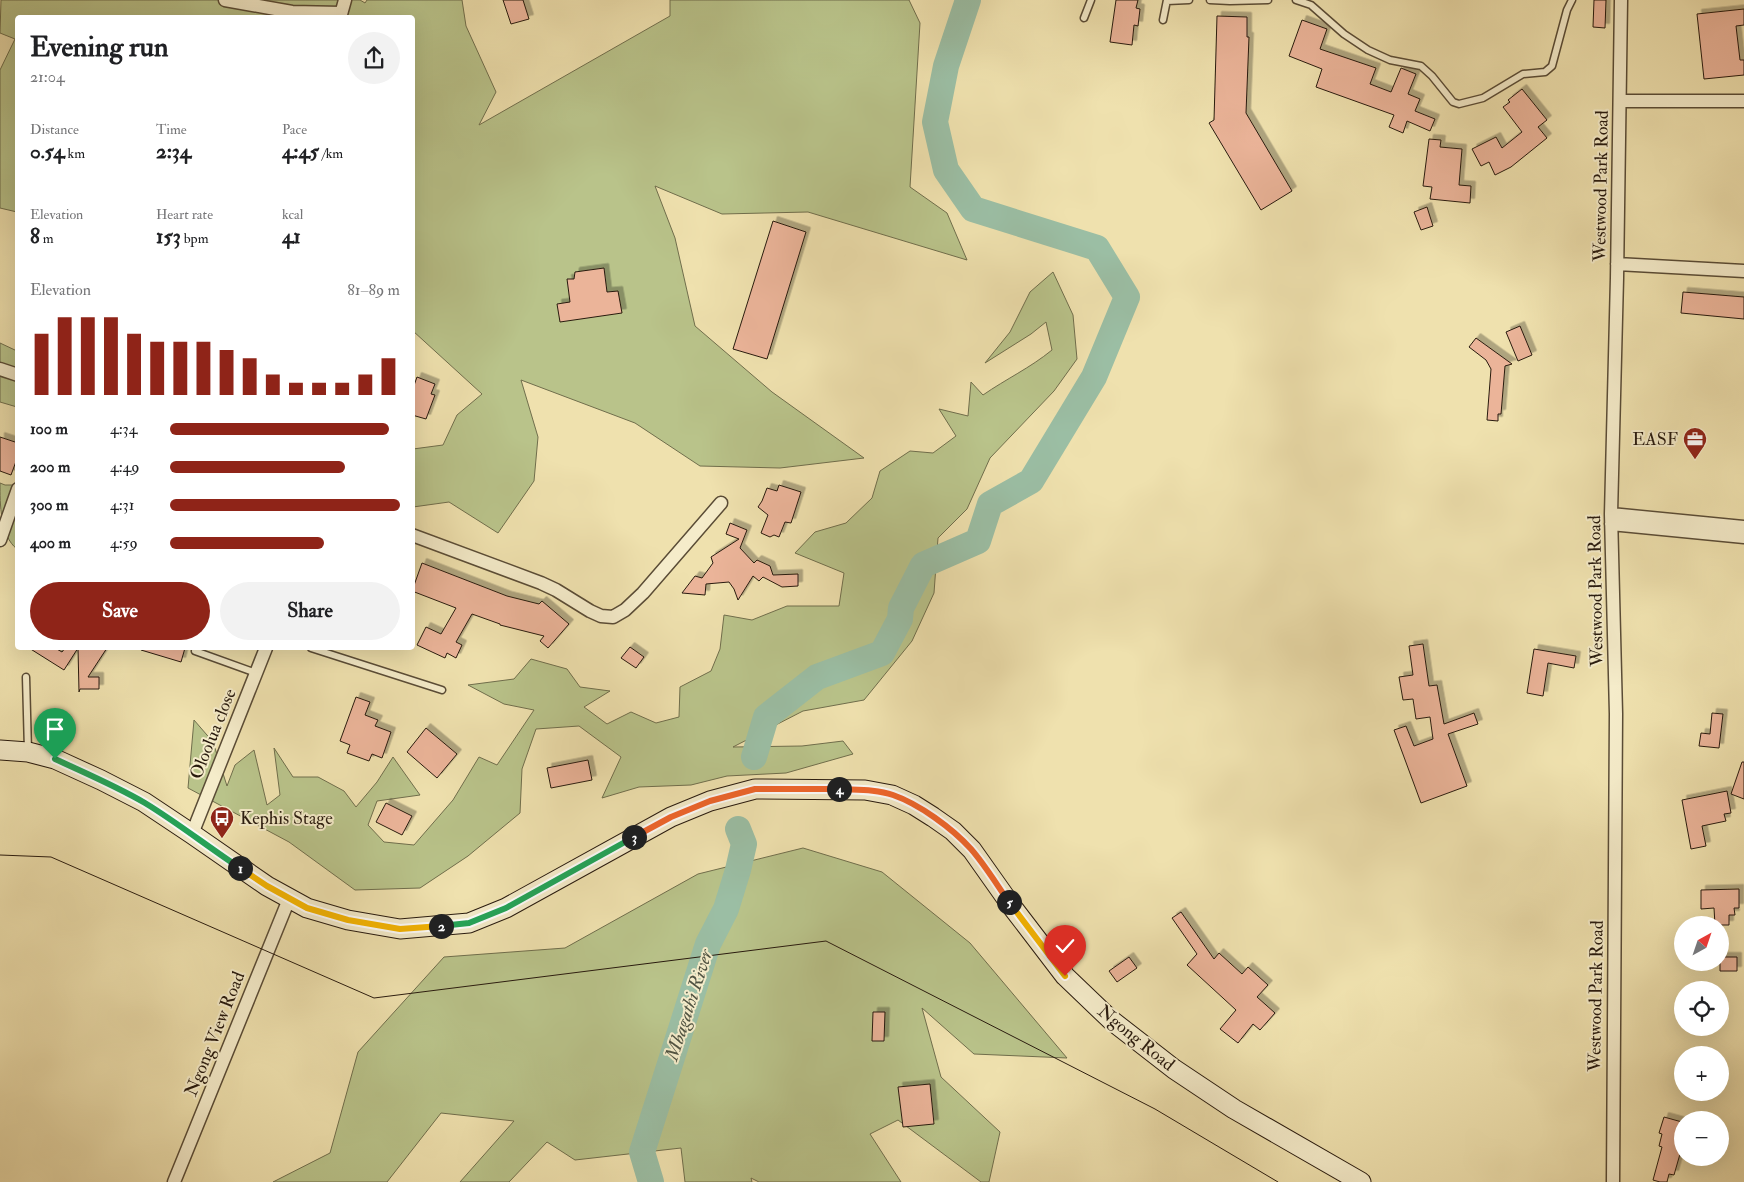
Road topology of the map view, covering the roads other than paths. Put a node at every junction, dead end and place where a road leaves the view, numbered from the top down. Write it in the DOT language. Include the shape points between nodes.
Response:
graph roads {
  1 [pos="225,0"];
  2 [pos="344,0"];
  3 [pos="1091,0"];
  4 [pos="1188,0"];
  5 [pos="1210,0"];
  6 [pos="1268,0"];
  7 [pos="1296,0"];
  8 [pos="1572,0"];
  9 [pos="1621,0"];
  10 [pos="1167,1"];
  11 [pos="340,15"];
  12 [pos="1084,18"];
  13 [pos="1163,20"];
  14 [pos="1620,101"];
  15 [pos="1744,101"];
  16 [pos="1617,264"];
  17 [pos="1744,271"];
  18 [pos="0,369"];
  19 [pos="15,374"];
  20 [pos="15,498"];
  21 [pos="721,503"];
  22 [pos="1611,519"];
  23 [pos="1744,527"];
  24 [pos="415,536"];
  25 [pos="1744,537"];
  26 [pos="0,540"];
  27 [pos="265,650"];
  28 [pos="317,650"];
  29 [pos="195,651"];
  30 [pos="256,673"];
  31 [pos="26,677"];
  32 [pos="442,690"];
  33 [pos="0,750"];
  34 [pos="28,752"];
  35 [pos="192,834"];
  36 [pos="289,899"];
  37 [pos="174,1182"];
  38 [pos="1361,1182"];
  39 [pos="1613,1182"];
  1 -- 11 [label="street" via="292,12"];
  2 -- 11 [label="street"];
  3 -- 12 [label="lane"];
  4 -- 10 [label="lane"];
  5 -- 6 [label="lane"];
  7 -- 8 [label="lane" via="1311,5 1368,50 1390,60 1422,66 1453,102 1460,104 1483,98 1523,74 1545,72 1552,66"];
  9 -- 14 [label="street, Westwood Park Road"];
  10 -- 13 [label="lane"];
  14 -- 15 [label="street"];
  14 -- 16 [label="street, Westwood Park Road"];
  16 -- 17 [label="street"];
  16 -- 22 [label="street, Westwood Park Road"];
  18 -- 19 [label="street"];
  20 -- 26 [label="street"];
  21 -- 24 [label="street" via="642,593 613,617 590,611 541,583"];
  22 -- 23 [label="street"];
  22 -- 25 [label="street"];
  22 -- 39 [label="street, Westwood Park Road" via="1616,714"];
  27 -- 30 [label="street, Oloolua close"];
  28 -- 32 [label="lane"];
  29 -- 30 [label="lane"];
  30 -- 35 [label="street, Oloolua close"];
  31 -- 34 [label="lane"];
  33 -- 34 [label="main road, Ngong Road"];
  34 -- 35 [label="main road, Ngong Road" via="55,759 101,780 144,802"];
  35 -- 36 [label="main road, Ngong Road"];
  36 -- 37 [label="street, Ngong View Road"];
  36 -- 38 [label="main road, Ngong Road" via="340,918 400,929 469,923 506,908 671,817 710,801 755,789 865,790 892,795 914,804 953,831 972,850 1065,976 1111,1020 1174,1069 1234,1109"];
}
